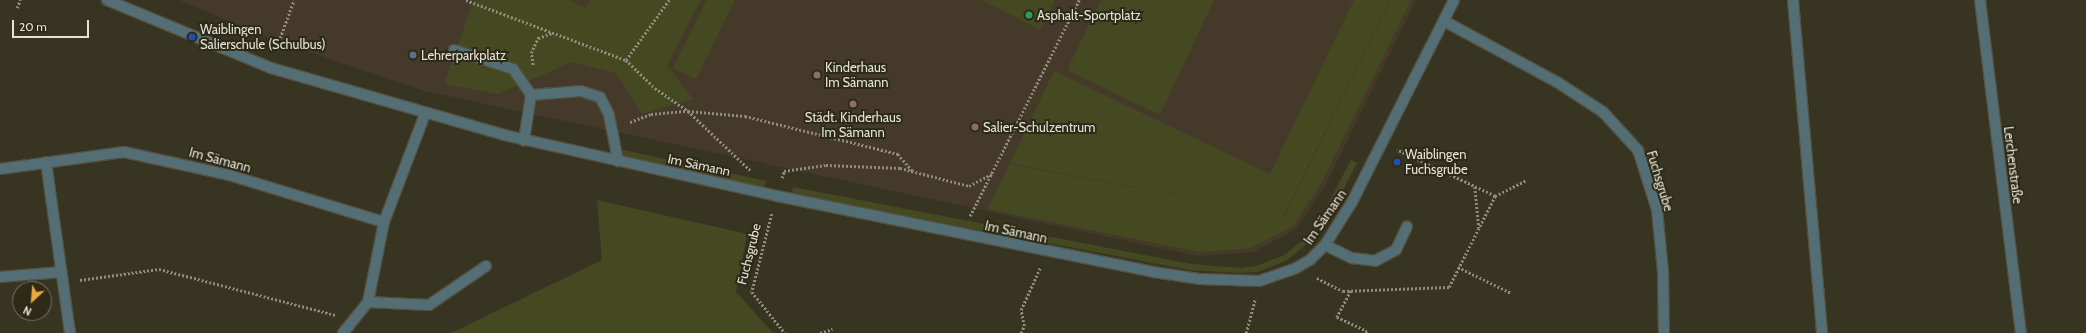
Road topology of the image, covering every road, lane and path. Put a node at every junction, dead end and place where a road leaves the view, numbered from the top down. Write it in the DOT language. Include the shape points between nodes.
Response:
graph roads {
  1 [pos="20,0"];
  2 [pos="106,0"];
  3 [pos="294,0"];
  4 [pos="466,0"];
  5 [pos="669,0"];
  6 [pos="1079,0"];
  7 [pos="1454,0"];
  8 [pos="1793,0"];
  9 [pos="1980,0"];
  10 [pos="17,8"];
  11 [pos="1444,21"];
  12 [pos="552,33"];
  13 [pos="280,38"];
  14 [pos="454,50"];
  15 [pos="626,60"];
  16 [pos="534,68"];
  17 [pos="531,95"];
  18 [pos="688,111"];
  19 [pos="425,114"];
  20 [pos="630,122"];
  21 [pos="524,140"];
  22 [pos="618,161"];
  23 [pos="46,162"];
  24 [pos="0,168"];
  25 [pos="913,171"];
  26 [pos="754,174"];
  27 [pos="992,174"];
  28 [pos="1525,181"];
  29 [pos="1475,186"];
  30 [pos="777,196"];
  31 [pos="1495,196"];
  32 [pos="970,216"];
  33 [pos="384,222"];
  34 [pos="1407,226"];
  35 [pos="1479,228"];
  36 [pos="1325,245"];
  37 [pos="1048,251"];
  38 [pos="486,266"];
  39 [pos="1458,267"];
  40 [pos="0,277"];
  41 [pos="63,277"];
  42 [pos="1259,281"];
  43 [pos="1351,291"];
  44 [pos="1511,293"];
  45 [pos="368,302"];
  46 [pos="354,320"];
  47 [pos="832,329"];
  48 [pos="70,333"];
  49 [pos="343,333"];
  50 [pos="785,333"];
  51 [pos="820,333"];
  52 [pos="1021,333"];
  53 [pos="1246,333"];
  54 [pos="1366,333"];
  55 [pos="1664,333"];
  56 [pos="1822,333"];
  57 [pos="2021,333"];
  1 -- 10 [label="path"];
  2 -- 19 [label="street, Im Sämann" via="271,68 369,95"];
  3 -- 13 [label="path"];
  4 -- 12 [label="path"];
  5 -- 15 [label="path"];
  6 -- 27 [label="path"];
  7 -- 11 [label="street, Im Sämann"];
  8 -- 56 [label="street"];
  9 -- 57 [label="street, Lerchenstraße"];
  11 -- 36 [label="street, Im Sämann" via="1352,202"];
  11 -- 55 [label="street, Fuchsgrube" via="1557,82 1603,112 1638,150 1658,210 1663,271"];
  12 -- 15 [label="path"];
  12 -- 16 [label="path" via="538,38 531,53"];
  14 -- 17 [label="street" via="513,69"];
  15 -- 18 [label="path" via="655,88"];
  17 -- 21 [label="street"];
  17 -- 22 [label="street" via="581,91 600,98 609,115"];
  18 -- 20 [label="path" via="651,114"];
  18 -- 25 [label="path" via="745,116 898,154"];
  18 -- 26 [label="path"];
  19 -- 21 [label="street, Im Sämann"];
  19 -- 33 [label="street"];
  21 -- 22 [label="street, Im Sämann"];
  22 -- 30 [label="street, Im Sämann"];
  23 -- 24 [label="street, Im Sämann"];
  23 -- 33 [label="street, Im Sämann" via="124,152 144,155 229,175"];
  23 -- 41 [label="street"];
  25 -- 27 [label="path" via="969,186"];
  25 -- 30 [label="path" via="826,165 784,171"];
  27 -- 32 [label="path"];
  28 -- 31 [label="path"];
  29 -- 35 [label="path"];
  30 -- 37 [label="street, Im Sämann"];
  30 -- 50 [label="path, Fuchsgrube" via="752,292"];
  33 -- 45 [label="street"];
  34 -- 36 [label="street" via="1396,250 1375,261 1352,258"];
  36 -- 42 [label="street, Im Sämann" via="1310,260 1296,268"];
  37 -- 42 [label="street, Im Sämann" via="1200,279"];
  37 -- 52 [label="path" via="1021,310 1024,326"];
  38 -- 45 [label="street" via="429,305"];
  39 -- 44 [label="path"];
  40 -- 41 [label="street"];
  41 -- 46 [label="path" via="159,269"];
  41 -- 48 [label="street"];
  42 -- 53 [label="path"];
  43 -- 54 [label="path" via="1338,317 1367,331"];
  45 -- 46 [label="street"];
  46 -- 49 [label="street"];
  47 -- 51 [label="path"];
}
